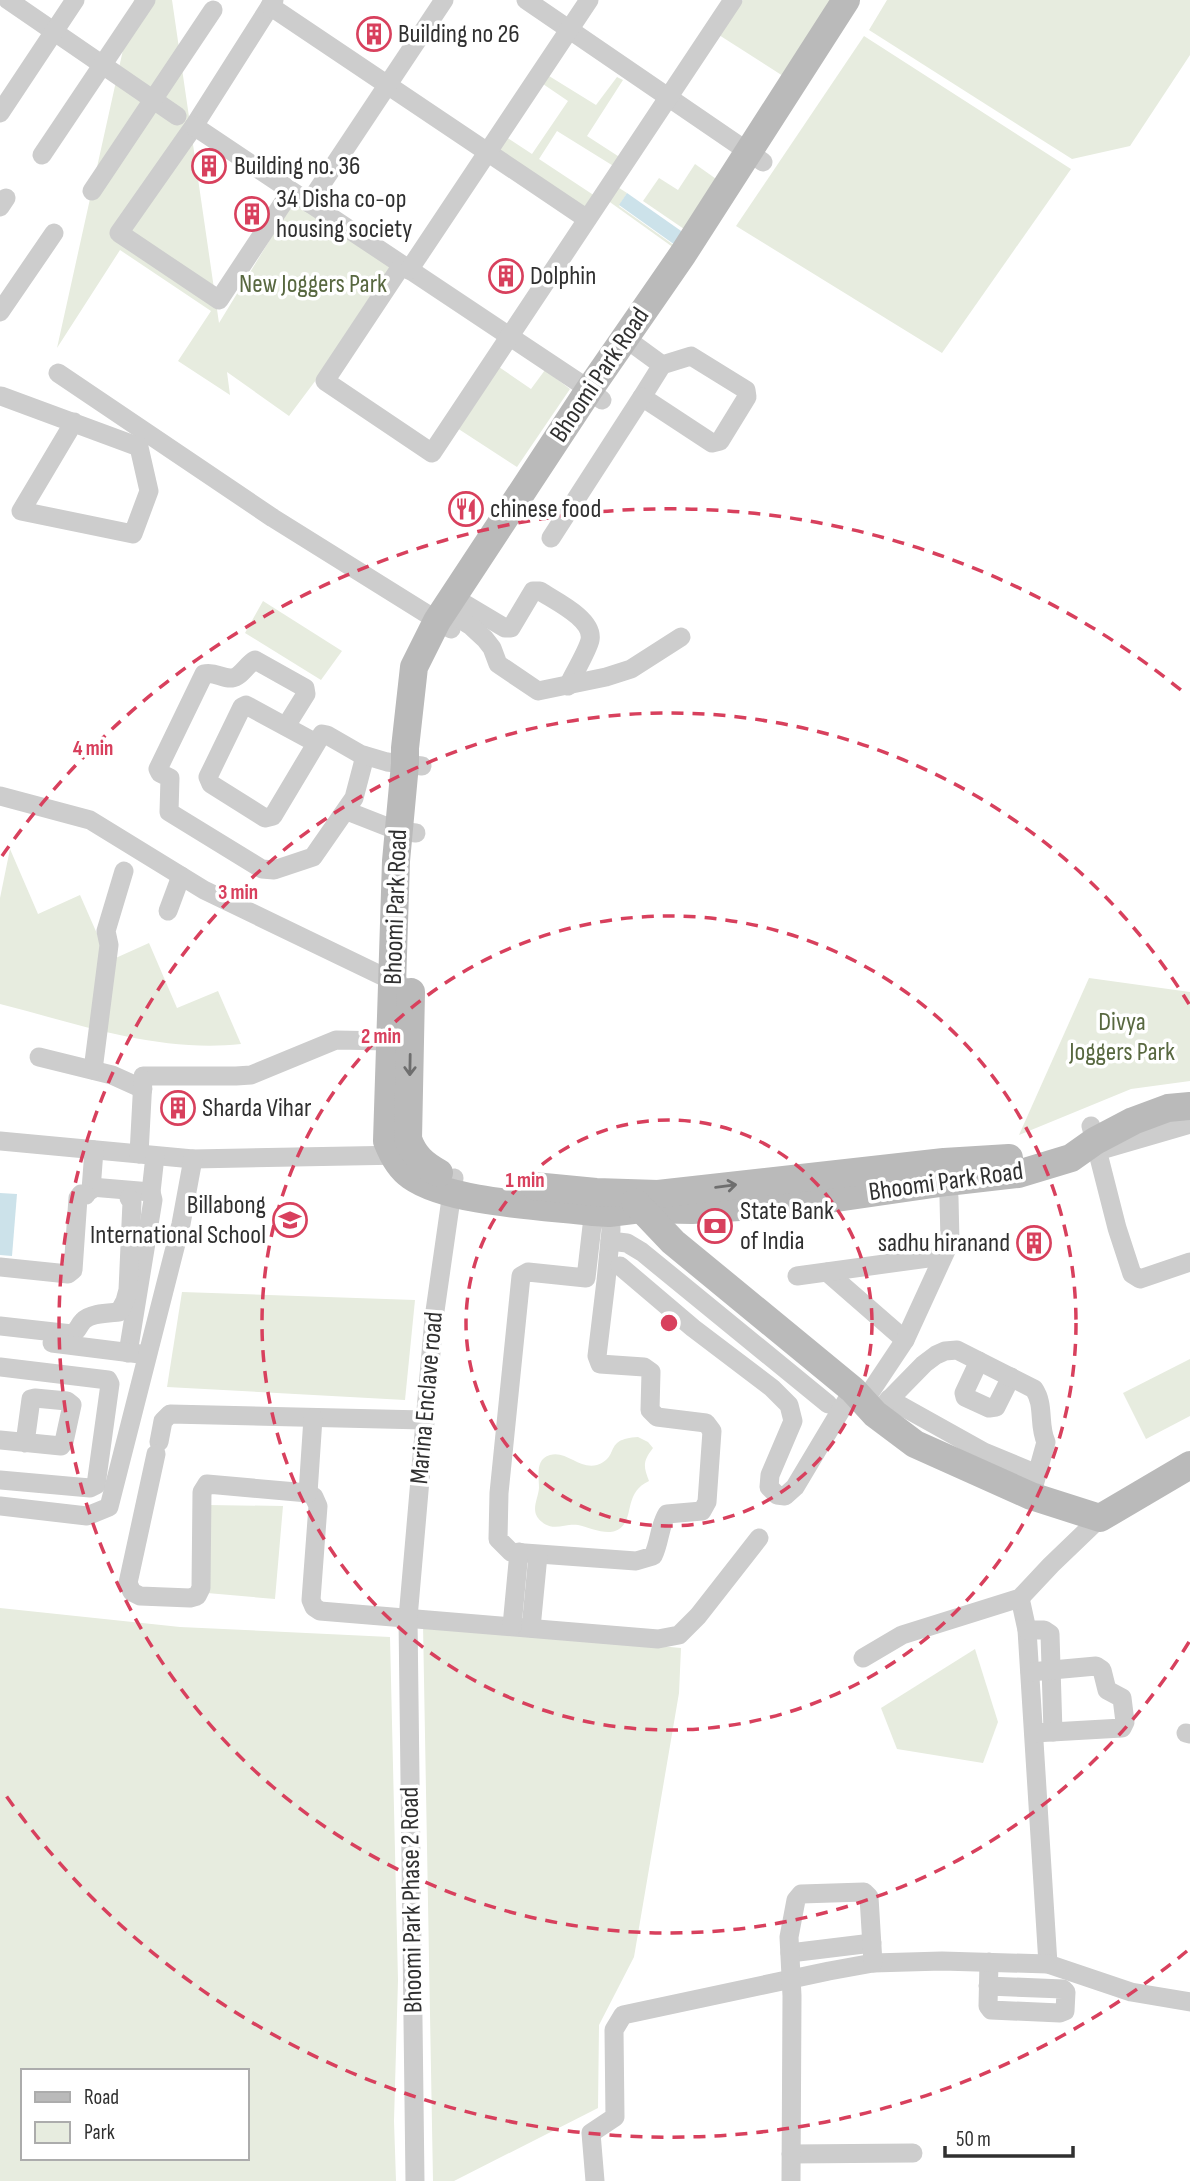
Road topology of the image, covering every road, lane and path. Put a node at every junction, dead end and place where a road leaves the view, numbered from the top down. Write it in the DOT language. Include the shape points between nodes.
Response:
graph roads {
  1 [pos="8,0"];
  2 [pos="75,0"];
  3 [pos="146,0"];
  4 [pos="444,0"];
  5 [pos="526,0"];
  6 [pos="589,0"];
  7 [pos="733,0"];
  8 [pos="846,0"];
  9 [pos="867,0"];
  10 [pos="272,3"];
  11 [pos="213,9"];
  12 [pos="569,29"];
  13 [pos="54,31"];
  14 [pos="830,41"];
  15 [pos="103,64"];
  16 [pos="387,85"];
  17 [pos="668,96"];
  18 [pos="154,98"];
  19 [pos="0,113"];
  20 [pos="185,121"];
  21 [pos="488,153"];
  22 [pos="42,155"];
  23 [pos="756,158"];
  24 [pos="92,191"];
  25 [pos="291,191"];
  26 [pos="309,203"];
  27 [pos="587,219"];
  28 [pos="54,233"];
  29 [pos="406,268"];
  30 [pos="0,312"];
  31 [pos="508,337"];
  32 [pos="632,343"];
  33 [pos="662,365"];
  34 [pos="58,373"];
  35 [pos="595,395"];
  36 [pos="1,396"];
  37 [pos="642,397"];
  38 [pos="123,416"];
  39 [pos="74,422"];
  40 [pos="108,435"];
  41 [pos="551,538"];
  42 [pos="451,613"];
  43 [pos="511,628"];
  44 [pos="681,637"];
  45 [pos="498,664"];
  46 [pos="568,686"];
  47 [pos="286,726"];
  48 [pos="316,743"];
  49 [pos="365,756"];
  50 [pos="413,765"];
  51 [pos="0,796"];
  52 [pos="347,811"];
  53 [pos="407,832"];
  54 [pos="124,871"];
  55 [pos="181,876"];
  56 [pos="168,911"];
  57 [pos="402,986"];
  58 [pos="390,1041"];
  59 [pos="40,1057"];
  60 [pos="93,1070"];
  61 [pos="143,1076"];
  62 [pos="1181,1105"];
  63 [pos="1095,1139"];
  64 [pos="0,1141"];
  65 [pos="94,1150"];
  66 [pos="147,1155"];
  67 [pos="403,1155"];
  68 [pos="192,1159"];
  69 [pos="946,1172"];
  70 [pos="452,1183"];
  71 [pos="89,1190"];
  72 [pos="151,1192"];
  73 [pos="129,1198"];
  74 [pos="613,1202"];
  75 [pos="610,1241"];
  76 [pos="943,1256"];
  77 [pos="1190,1262"];
  78 [pos="620,1266"];
  79 [pos="0,1267"];
  80 [pos="827,1272"];
  81 [pos="797,1276"];
  82 [pos="586,1278"];
  83 [pos="606,1281"];
  84 [pos="0,1326"];
  85 [pos="0,1336"];
  86 [pos="905,1340"];
  87 [pos="138,1354"];
  88 [pos="979,1361"];
  89 [pos="0,1369"];
  90 [pos="1011,1377"];
  91 [pos="853,1400"];
  92 [pos="313,1418"];
  93 [pos="424,1420"];
  94 [pos="0,1440"];
  95 [pos="25,1443"];
  96 [pos="1190,1465"];
  97 [pos="0,1480"];
  98 [pos="1034,1485"];
  99 [pos="308,1493"];
  100 [pos="0,1506"];
  101 [pos="1100,1518"];
  102 [pos="759,1538"];
  103 [pos="528,1554"];
  104 [pos="1020,1598"];
  105 [pos="408,1618"];
  106 [pos="522,1627"];
  107 [pos="1027,1630"];
  108 [pos="863,1658"];
  109 [pos="1051,1670"];
  110 [pos="1030,1672"];
  111 [pos="1043,1732"];
  112 [pos="872,1943"];
  113 [pos="790,1953"];
  114 [pos="989,1962"];
  115 [pos="873,1963"];
  116 [pos="1048,1964"];
  117 [pos="792,1979"];
  118 [pos="988,1986"];
  119 [pos="1190,2002"];
  120 [pos="913,2153"];
  121 [pos="791,2154"];
  122 [pos="415,2181"];
  123 [pos="595,2181"];
  124 [pos="791,2181"];
  1 -- 13 [label="street"];
  2 -- 13 [label="street"];
  3 -- 15 [label="street"];
  4 -- 16 [label="street"];
  5 -- 12 [label="street"];
  6 -- 12 [label="street"];
  7 -- 17 [label="street"];
  8 -- 14 [label="main road, Bhoomi Park Road"];
  9 -- 14 [label="main road, Bhoomi Park Road"];
  10 -- 16 [label="street"];
  10 -- 20 [label="street"];
  11 -- 18 [label="street"];
  12 -- 17 [label="street"];
  12 -- 21 [label="street"];
  13 -- 15 [label="street"];
  13 -- 19 [label="street"];
  14 -- 23 [label="main road, Bhoomi Park Road"];
  15 -- 18 [label="street"];
  15 -- 22 [label="street"];
  16 -- 21 [label="street"];
  16 -- 26 [label="street"];
  17 -- 23 [label="street"];
  17 -- 27 [label="street"];
  18 -- 20 [label="street"];
  18 -- 24 [label="street"];
  20 -- 25 [label="street"];
  20 -- 25 [label="street" via="119,233 219,300"];
  21 -- 27 [label="street"];
  21 -- 29 [label="street"];
  23 -- 32 [label="main road, Bhoomi Park Road"];
  25 -- 26 [label="street"];
  26 -- 29 [label="street"];
  27 -- 31 [label="street"];
  28 -- 30 [label="street"];
  29 -- 31 [label="street"];
  29 -- 31 [label="street" via="325,381 432,453"];
  31 -- 35 [label="street"];
  32 -- 33 [label="street"];
  32 -- 35 [label="main road, Bhoomi Park Road"];
  33 -- 37 [label="street"];
  33 -- 37 [label="street" via="691,356 746,390 747,397 720,442 712,443"];
  34 -- 38 [label="street"];
  35 -- 42 [label="main road, Bhoomi Park Road"];
  36 -- 39 [label="street"];
  37 -- 41 [label="street"];
  38 -- 40 [label="street"];
  38 -- 42 [label="street" via="274,519"];
  39 -- 40 [label="street"];
  39 -- 40 [label="street" via="20,511 133,534 149,491 139,447"];
  42 -- 43 [label="street"];
  42 -- 45 [label="street" via="485,639"];
  42 -- 50 [label="main road, Bhoomi Park Road" via="414,667 405,748"];
  43 -- 45 [label="street"];
  43 -- 46 [label="street" via="533,592 540,591 576,614 589,628 590,640"];
  44 -- 46 [label="street" via="631,669"];
  45 -- 46 [label="street" via="538,691"];
  47 -- 48 [label="street"];
  47 -- 48 [label="street" via="242,707 208,776 211,784 265,818 273,816"];
  47 -- 52 [label="street" via="306,694 305,688 255,660 230,678 211,671 204,674 158,769 170,778 169,811 262,869 274,870 313,857"];
  48 -- 49 [label="street" via="322,734 327,735"];
  49 -- 50 [label="street"];
  49 -- 52 [label="street"];
  50 -- 53 [label="main road, Bhoomi Park Road"];
  51 -- 55 [label="street" via="90,820"];
  52 -- 53 [label="street"];
  53 -- 57 [label="main road, Bhoomi Park Road"];
  54 -- 60 [label="street" via="106,931 109,945"];
  55 -- 56 [label="street"];
  55 -- 57 [label="street"];
  57 -- 58 [label="main road, Bhoomi Park Road"];
  57 -- 67 [label="main road, Bhoomi Park Road, one-way" via="408,1139"];
  58 -- 61 [label="street" via="336,1040 251,1074"];
  58 -- 67 [label="main road, Bhoomi Park Road" via="387,1140"];
  59 -- 60 [label="street"];
  60 -- 61 [label="street"];
  61 -- 66 [label="street"];
  62 -- 63 [label="street"];
  62 -- 63 [label="main road" via="1156,1096"];
  63 -- 69 [label="main road" via="1051,1150 1017,1166"];
  63 -- 77 [label="street" via="1132,1274 1140,1279"];
  64 -- 65 [label="street"];
  65 -- 66 [label="street"];
  65 -- 71 [label="street"];
  66 -- 68 [label="street"];
  66 -- 72 [label="street"];
  67 -- 68 [label="street"];
  67 -- 70 [label="main road" via="409,1175 427,1185"];
  68 -- 87 [label="street" via="181,1224"];
  69 -- 74 [label="main road" via="658,1194"];
  69 -- 76 [label="street" via="950,1242"];
  70 -- 74 [label="main road"];
  70 -- 93 [label="street, Marina Enclave road"];
  71 -- 72 [label="street"];
  71 -- 79 [label="street" via="78,1198 73,1270 68,1274"];
  72 -- 87 [label="street"];
  73 -- 84 [label="street" via="128,1290 119,1312 92,1316 72,1334"];
  74 -- 75 [label="street"];
  74 -- 82 [label="street"];
  74 -- 91 [label="main road" via="673,1241"];
  75 -- 83 [label="street"];
  75 -- 91 [label="street" via="627,1242"];
  76 -- 80 [label="street"];
  76 -- 86 [label="street"];
  78 -- 91 [label="street" via="789,1405 793,1421 770,1475 769,1487 776,1494 785,1496 795,1487"];
  80 -- 81 [label="street"];
  80 -- 86 [label="street"];
  82 -- 83 [label="street"];
  82 -- 103 [label="street" via="528,1272 521,1276 498,1539 511,1552"];
  83 -- 103 [label="street" via="597,1356 600,1364 644,1367 651,1372 650,1410 657,1417 706,1423 712,1431 707,1502 702,1511 667,1514 653,1556 636,1561"];
  85 -- 87 [label="street"];
  86 -- 91 [label="street"];
  87 -- 100 [label="street" via="109,1507 87,1516"];
  88 -- 90 [label="street"];
  88 -- 90 [label="street" via="965,1397 996,1407"];
  88 -- 91 [label="street" via="957,1350 945,1351"];
  89 -- 97 [label="street" via="108,1380 110,1384 96,1485"];
  90 -- 98 [label="street" via="1034,1389 1040,1399 1046,1442"];
  91 -- 98 [label="main road" via="915,1444"];
  92 -- 93 [label="street"];
  92 -- 99 [label="street"];
  92 -- 99 [label="street" via="170,1415 163,1422 128,1583 132,1592 139,1596 197,1596 201,1588 202,1492 207,1484"];
  93 -- 105 [label="street, Marina Enclave road"];
  94 -- 95 [label="street"];
  96 -- 101 [label="main road"];
  98 -- 101 [label="main road"];
  99 -- 105 [label="street" via="318,1506 314,1606 320,1611"];
  101 -- 104 [label="street"];
  102 -- 106 [label="street" via="679,1635 658,1639"];
  103 -- 106 [label="street"];
  104 -- 107 [label="street"];
  104 -- 108 [label="street" via="902,1635"];
  105 -- 106 [label="street"];
  105 -- 122 [label="street, Bhoomi Park Phase 2 Road"];
  107 -- 109 [label="street" via="1050,1634"];
  107 -- 110 [label="street"];
  109 -- 110 [label="street"];
  109 -- 110 [label="street"];
  109 -- 111 [label="street"];
  109 -- 111 [label="street" via="1096,1666 1102,1670 1107,1690 1122,1698 1125,1722 1122,1728"];
  110 -- 111 [label="street"];
  111 -- 116 [label="street"];
  112 -- 113 [label="street"];
  112 -- 113 [label="street" via="869,1897 864,1892 802,1894 796,1900"];
  112 -- 115 [label="street"];
  113 -- 117 [label="street"];
  114 -- 115 [label="street"];
  114 -- 116 [label="street"];
  114 -- 118 [label="street"];
  115 -- 117 [label="street"];
  116 -- 119 [label="street" via="1131,1992"];
  117 -- 121 [label="street"];
  117 -- 123 [label="street" via="623,2015 614,2031 615,2117 592,2133"];
  120 -- 121 [label="street"];
  121 -- 124 [label="street"];
}
